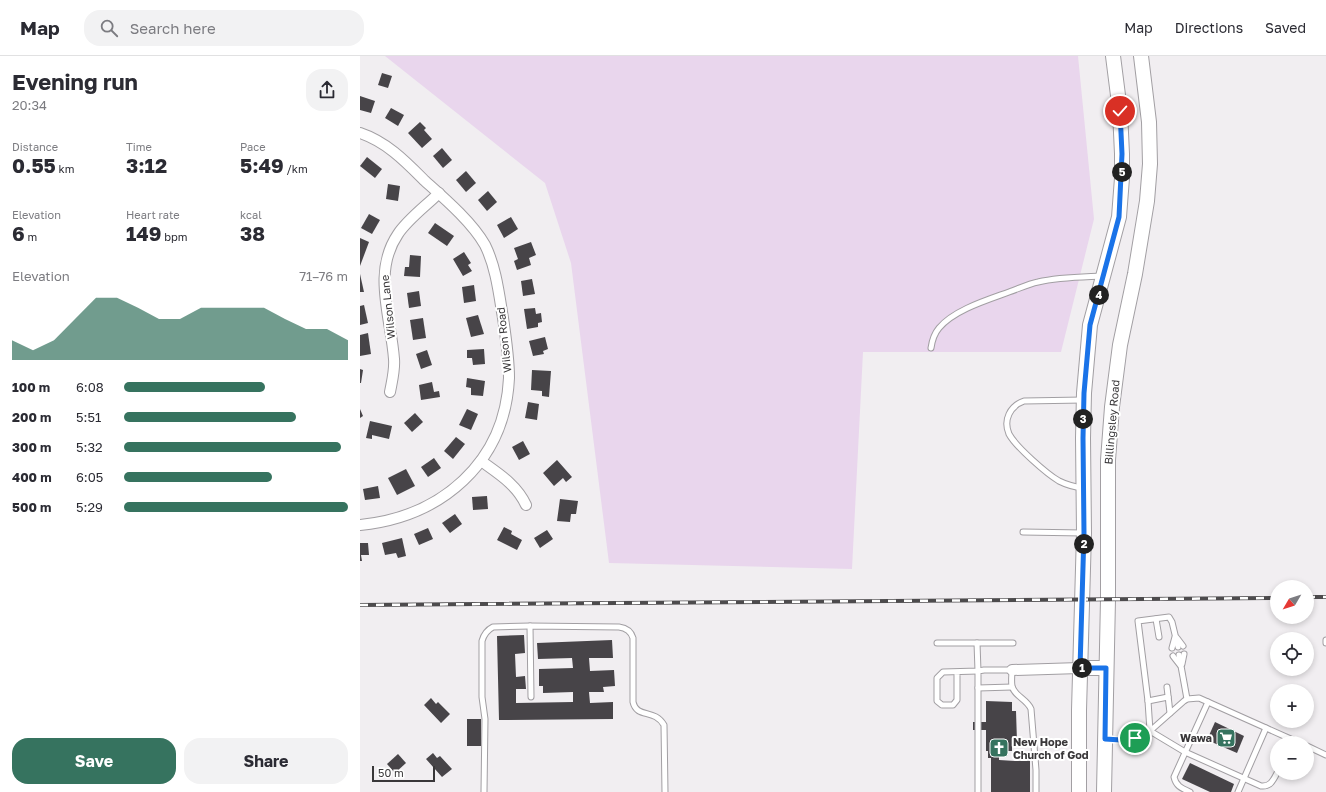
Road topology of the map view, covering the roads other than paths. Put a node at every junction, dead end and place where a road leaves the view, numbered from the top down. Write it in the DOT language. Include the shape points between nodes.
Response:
graph roads {
  1 [pos="1113,56"];
  2 [pos="1141,56"];
  3 [pos="360,134"];
  4 [pos="439,193"];
  5 [pos="1103,276"];
  6 [pos="931,348"];
  7 [pos="390,392"];
  8 [pos="1084,400"];
  9 [pos="481,461"];
  10 [pos="1084,488"];
  11 [pos="526,505"];
  12 [pos="360,525"];
  13 [pos="1023,532"];
  14 [pos="1084,533"];
  15 [pos="1156,619"];
  16 [pos="530,626"];
  17 [pos="1175,636"];
  18 [pos="1159,637"];
  19 [pos="937,643"];
  20 [pos="977,643"];
  21 [pos="1013,643"];
  22 [pos="1181,667"];
  23 [pos="1080,668"];
  24 [pos="1106,668"];
  25 [pos="1012,670"];
  26 [pos="957,672"];
  27 [pos="978,672"];
  28 [pos="1012,687"];
  29 [pos="1167,687"];
  30 [pos="978,688"];
  31 [pos="530,697"];
  32 [pos="1168,697"];
  33 [pos="1187,699"];
  34 [pos="1148,701"];
  35 [pos="1208,702"];
  36 [pos="1170,713"];
  37 [pos="1266,728"];
  38 [pos="1150,730"];
  39 [pos="1281,736"];
  40 [pos="1105,739"];
  41 [pos="1314,749"];
  42 [pos="1185,752"];
  43 [pos="1326,755"];
  44 [pos="1244,779"];
  45 [pos="1274,780"];
  46 [pos="484,792"];
  47 [pos="665,792"];
  48 [pos="978,792"];
  49 [pos="1036,792"];
  50 [pos="1079,792"];
  51 [pos="1104,792"];
  52 [pos="1190,792"];
  53 [pos="1238,792"];
  1 -- 5 [label="main road" via="1120,111 1122,178 1119,217"];
  2 -- 24 [label="main road, Billingsley Road" via="1149,122 1148,201 1120,345 1112,415 1108,460"];
  3 -- 4 [label="street, Wilson Road" via="385,145"];
  4 -- 7 [label="street, Wilson Lane" via="398,233 384,267 394,359"];
  4 -- 9 [label="street, Wilson Road" via="484,243 492,263 503,319 509,362 508,380 499,426"];
  5 -- 6 [label="lane" via="1037,282 989,299 947,320 933,337"];
  5 -- 8 [label="main road" via="1090,325"];
  8 -- 10 [label="main road"];
  8 -- 10 [label="lane" via="1024,401 1016,404 1011,410 1007,425 1010,436 1045,472 1070,486"];
  9 -- 11 [label="street" via="511,483"];
  9 -- 12 [label="street, Wilson Road" via="449,493 418,511 385,522"];
  10 -- 14 [label="main road"];
  13 -- 14 [label="lane"];
  14 -- 23 [label="main road"];
  15 -- 17 [label="lane" via="1168,617 1172,622"];
  15 -- 18 [label="lane"];
  15 -- 34 [label="lane" via="1138,621"];
  16 -- 31 [label="lane"];
  16 -- 46 [label="lane" via="493,626 486,632 482,641"];
  16 -- 47 [label="lane" via="619,627 625,628 631,634 633,702 636,710 657,717 664,725"];
  17 -- 17 [label="lane" via="1178,647"];
  19 -- 20 [label="lane"];
  20 -- 21 [label="lane"];
  20 -- 27 [label="lane"];
  22 -- 22 [label="lane" via="1179,655"];
  22 -- 33 [label="lane"];
  23 -- 24 [label="main road"];
  23 -- 25 [label="street"];
  23 -- 50 [label="main road"];
  24 -- 40 [label="main road, Billingsley Road"];
  25 -- 27 [label="lane"];
  25 -- 28 [label="lane"];
  26 -- 26 [label="lane" via="957,700 953,705 942,705 937,701 937,678 943,672"];
  26 -- 27 [label="lane"];
  27 -- 30 [label="lane"];
  28 -- 30 [label="lane"];
  28 -- 49 [label="lane" via="1031,709"];
  29 -- 32 [label="lane"];
  30 -- 48 [label="lane"];
  32 -- 34 [label="lane"];
  32 -- 36 [label="lane"];
  33 -- 35 [label="lane" via="1199,698"];
  33 -- 36 [label="lane"];
  34 -- 38 [label="lane"];
  35 -- 37 [label="lane"];
  35 -- 42 [label="lane"];
  36 -- 38 [label="lane"];
  37 -- 39 [label="lane"];
  37 -- 44 [label="lane"];
  38 -- 40 [label="lane" via="1135,738"];
  38 -- 42 [label="lane"];
  40 -- 51 [label="main road, Billingsley Road"];
  41 -- 43 [label="lane"];
  42 -- 44 [label="lane"];
  42 -- 52 [label="lane" via="1174,777 1179,787"];
  44 -- 45 [label="lane" via="1266,787"];
  44 -- 53 [label="lane"];
}
